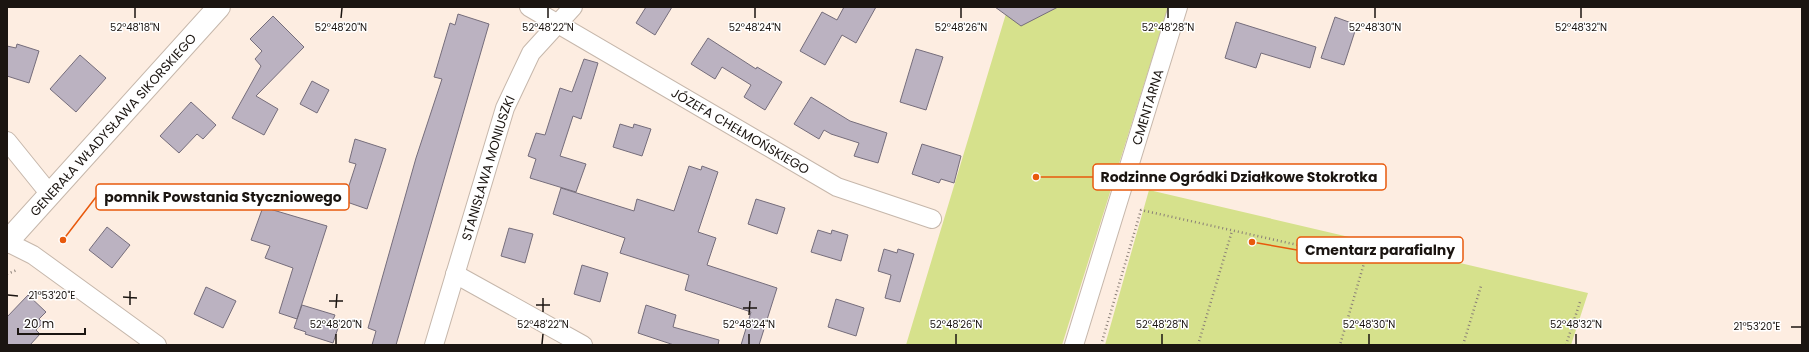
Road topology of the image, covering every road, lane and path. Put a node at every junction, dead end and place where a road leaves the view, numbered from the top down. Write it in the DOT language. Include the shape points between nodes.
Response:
graph roads {
  1 [pos="219,7"];
  2 [pos="529,7"];
  3 [pos="574,7"];
  4 [pos="1178,7"];
  5 [pos="557,24"];
  6 [pos="7,141"];
  7 [pos="50,193"];
  8 [pos="932,219"];
  9 [pos="1232,231"];
  10 [pos="7,242"];
  11 [pos="21,269"];
  12 [pos="7,274"];
  13 [pos="455,274"];
  14 [pos="1481,286"];
  15 [pos="1580,302"];
  16 [pos="157,345"];
  17 [pos="434,345"];
  18 [pos="583,345"];
  19 [pos="1074,345"];
  20 [pos="1101,345"];
  21 [pos="1198,345"];
  22 [pos="1340,345"];
  23 [pos="1463,345"];
  24 [pos="1566,345"];
  1 -- 7 [label="street, GENERAŁA WŁADYSŁAWA SIKORSKIEGO"];
  2 -- 5 [label="street, JÓZEFA CHEŁMOŃSKIEGO"];
  3 -- 5 [label="street, STANISŁAWA MONIUSZKI"];
  4 -- 19 [label="street, CMENTARNA"];
  5 -- 8 [label="street, JÓZEFA CHEŁMOŃSKIEGO" via="837,188"];
  5 -- 13 [label="street, STANISŁAWA MONIUSZKI" via="531,53 505,108"];
  6 -- 7 [label="street"];
  7 -- 10 [label="street, GENERAŁA WŁADYSŁAWA SIKORSKIEGO"];
  9 -- 20 [label="path" via="1140,210"];
  9 -- 21 [label="path"];
  9 -- 22 [label="path" via="1365,260"];
  10 -- 16 [label="street" via="33,255"];
  11 -- 12 [label="path"];
  13 -- 17 [label="street, STANISŁAWA MONIUSZKI"];
  13 -- 18 [label="street"];
  14 -- 23 [label="path"];
  15 -- 24 [label="path"];
}
